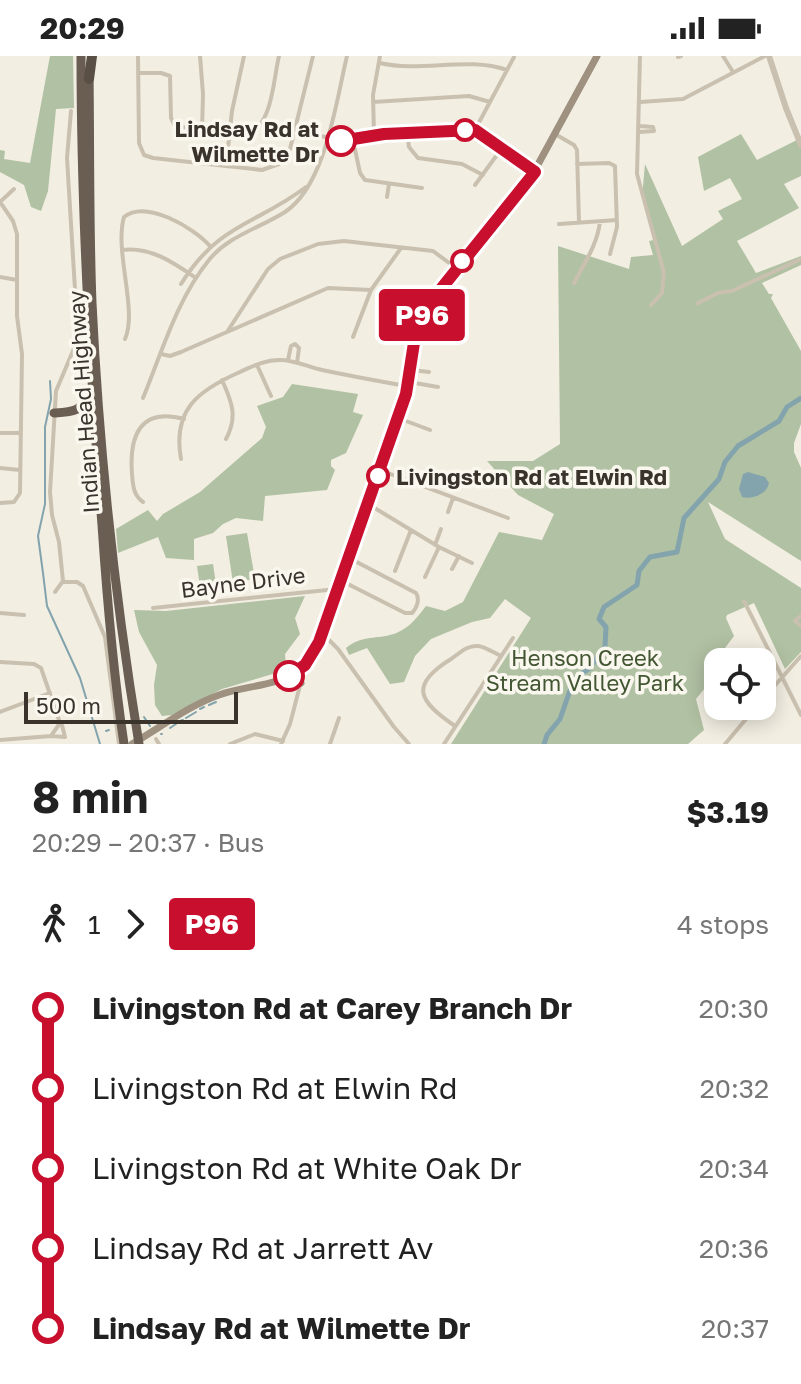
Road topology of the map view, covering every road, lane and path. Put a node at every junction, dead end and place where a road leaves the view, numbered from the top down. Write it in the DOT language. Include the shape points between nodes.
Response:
graph roads {
  1 [pos="81,56"];
  2 [pos="90,56"];
  3 [pos="138,56"];
  4 [pos="200,56"];
  5 [pos="244,56"];
  6 [pos="279,56"];
  7 [pos="313,56"];
  8 [pos="347,56"];
  9 [pos="380,56"];
  10 [pos="419,56"];
  11 [pos="597,56"];
  12 [pos="640,56"];
  13 [pos="723,56"];
  14 [pos="767,56"];
  15 [pos="514,57"];
  16 [pos="380,63"];
  17 [pos="420,65"];
  18 [pos="507,70"];
  19 [pos="733,72"];
  20 [pos="138,73"];
  21 [pos="89,79"];
  22 [pos="373,102"];
  23 [pos="490,102"];
  24 [pos="640,102"];
  25 [pos="71,111"];
  26 [pos="263,123"];
  27 [pos="797,128"];
  28 [pos="294,130"];
  29 [pos="475,130"];
  30 [pos="202,131"];
  31 [pos="407,133"];
  32 [pos="230,134"];
  33 [pos="555,134"];
  34 [pos="374,135"];
  35 [pos="327,139"];
  36 [pos="353,140"];
  37 [pos="801,145"];
  38 [pos="502,148"];
  39 [pos="577,164"];
  40 [pos="226,166"];
  41 [pos="535,172"];
  42 [pos="483,175"];
  43 [pos="311,183"];
  44 [pos="389,184"];
  45 [pos="475,185"];
  46 [pos="422,188"];
  47 [pos="14,189"];
  48 [pos="387,197"];
  49 [pos="283,200"];
  50 [pos="0,202"];
  51 [pos="290,208"];
  52 [pos="617,220"];
  53 [pos="600,222"];
  54 [pos="579,223"];
  55 [pos="559,224"];
  56 [pos="210,246"];
  57 [pos="401,248"];
  58 [pos="122,250"];
  59 [pos="610,254"];
  60 [pos="801,259"];
  61 [pos="456,268"];
  62 [pos="188,272"];
  63 [pos="0,277"];
  64 [pos="196,278"];
  65 [pos="17,280"];
  66 [pos="574,283"];
  67 [pos="181,284"];
  68 [pos="371,290"];
  69 [pos="698,303"];
  70 [pos="651,305"];
  71 [pos="227,332"];
  72 [pos="353,337"];
  73 [pos="125,339"];
  74 [pos="161,354"];
  75 [pos="288,360"];
  76 [pos="297,363"];
  77 [pos="257,365"];
  78 [pos="411,369"];
  79 [pos="89,372"];
  80 [pos="429,372"];
  81 [pos="222,380"];
  82 [pos="409,384"];
  83 [pos="438,387"];
  84 [pos="271,396"];
  85 [pos="143,398"];
  86 [pos="54,413"];
  87 [pos="398,418"];
  88 [pos="184,419"];
  89 [pos="430,430"];
  90 [pos="0,433"];
  91 [pos="20,433"];
  92 [pos="226,439"];
  93 [pos="181,459"];
  94 [pos="0,468"];
  95 [pos="20,470"];
  96 [pos="380,470"];
  97 [pos="453,498"];
  98 [pos="143,502"];
  99 [pos="0,503"];
  100 [pos="368,504"];
  101 [pos="448,512"];
  102 [pos="508,518"];
  103 [pos="441,529"];
  104 [pos="411,530"];
  105 [pos="437,546"];
  106 [pos="459,556"];
  107 [pos="348,558"];
  108 [pos="472,563"];
  109 [pos="452,569"];
  110 [pos="395,571"];
  111 [pos="425,577"];
  112 [pos="340,580"];
  113 [pos="63,582"];
  114 [pos="337,589"];
  115 [pos="55,592"];
  116 [pos="744,601"];
  117 [pos="153,608"];
  118 [pos="0,613"];
  119 [pos="24,615"];
  120 [pos="801,616"];
  121 [pos="801,626"];
  122 [pos="322,633"];
  123 [pos="513,638"];
  124 [pos="501,656"];
  125 [pos="801,656"];
  126 [pos="0,662"];
  127 [pos="302,669"];
  128 [pos="291,675"];
  129 [pos="783,675"];
  130 [pos="301,683"];
  131 [pos="776,683"];
  132 [pos="50,693"];
  133 [pos="0,712"];
  134 [pos="801,715"];
  135 [pos="339,718"];
  136 [pos="745,720"];
  137 [pos="60,723"];
  138 [pos="455,726"];
  139 [pos="160,727"];
  140 [pos="51,736"];
  141 [pos="0,740"];
  142 [pos="157,742"];
  143 [pos="282,742"];
  144 [pos="402,742"];
  145 [pos="132,743"];
  146 [pos="230,744"];
  147 [pos="330,744"];
  148 [pos="409,744"];
  149 [pos="444,744"];
  150 [pos="725,744"];
  1 -- 79 [label="highway, Indian Head Highway"];
  2 -- 21 [label="highway"];
  3 -- 20 [label="street"];
  4 -- 30 [label="street"];
  5 -- 32 [label="street"];
  6 -- 26 [label="street"];
  7 -- 28 [label="street"];
  8 -- 35 [label="street"];
  9 -- 16 [label="street"];
  10 -- 17 [label="street"];
  11 -- 33 [label="main road"];
  12 -- 24 [label="street"];
  13 -- 19 [label="street"];
  14 -- 19 [label="street"];
  14 -- 27 [label="street"];
  15 -- 18 [label="street"];
  16 -- 17 [label="street"];
  16 -- 22 [label="street"];
  17 -- 18 [label="street" via="474,60"];
  18 -- 23 [label="street"];
  19 -- 24 [label="street" via="680,99"];
  20 -- 30 [label="street" via="170,76 173,123"];
  20 -- 40 [label="street" via="142,152 150,158"];
  21 -- 145 [label="highway, Indian Head Highway" via="99,410"];
  22 -- 23 [label="street" via="469,96"];
  22 -- 34 [label="street"];
  23 -- 29 [label="street"];
  24 -- 70 [label="street" via="637,177 664,273 663,290"];
  25 -- 86 [label="street" via="67,158 78,339 58,385"];
  26 -- 28 [label="street"];
  26 -- 32 [label="street" via="250,134"];
  27 -- 37 [label="street"];
  28 -- 35 [label="street"];
  28 -- 40 [label="street" via="288,154 276,166"];
  29 -- 31 [label="street"];
  29 -- 38 [label="street"];
  30 -- 32 [label="street"];
  31 -- 34 [label="street"];
  31 -- 42 [label="street" via="418,158 462,164"];
  32 -- 40 [label="street"];
  33 -- 39 [label="street" via="574,145"];
  33 -- 41 [label="main road"];
  34 -- 36 [label="street"];
  35 -- 36 [label="street"];
  35 -- 43 [label="street"];
  36 -- 44 [label="street" via="362,178"];
  38 -- 41 [label="street"];
  38 -- 42 [label="street"];
  39 -- 52 [label="street" via="615,166"];
  39 -- 54 [label="street"];
  41 -- 61 [label="main road"];
  42 -- 45 [label="street"];
  43 -- 49 [label="street"];
  43 -- 51 [label="street"];
  44 -- 46 [label="street"];
  44 -- 48 [label="street"];
  47 -- 50 [label="street"];
  49 -- 51 [label="street"];
  49 -- 56 [label="street"];
  50 -- 65 [label="street" via="17,230"];
  51 -- 64 [label="street" via="222,248"];
  52 -- 53 [label="street"];
  52 -- 59 [label="street"];
  53 -- 54 [label="street"];
  53 -- 66 [label="street" via="598,237"];
  54 -- 55 [label="street"];
  56 -- 58 [label="street" via="183,224 133,212 122,220"];
  56 -- 62 [label="street"];
  57 -- 61 [label="street" via="435,251"];
  57 -- 68 [label="street"];
  57 -- 71 [label="street" via="334,241 280,259 264,273"];
  58 -- 62 [label="street" via="155,254"];
  58 -- 73 [label="street"];
  60 -- 69 [label="street"];
  61 -- 78 [label="main road" via="420,319"];
  62 -- 64 [label="street"];
  62 -- 67 [label="street"];
  63 -- 65 [label="street"];
  64 -- 74 [label="street"];
  65 -- 91 [label="street"];
  68 -- 71 [label="street" via="328,288"];
  68 -- 72 [label="street"];
  71 -- 74 [label="street" via="174,355"];
  74 -- 85 [label="street"];
  75 -- 76 [label="street"];
  75 -- 76 [label="street" via="291,346 297,345"];
  75 -- 77 [label="street"];
  76 -- 82 [label="street"];
  77 -- 81 [label="street"];
  77 -- 84 [label="street"];
  78 -- 80 [label="street"];
  78 -- 82 [label="main road"];
  79 -- 86 [label="highway" via="82,406"];
  79 -- 145 [label="highway, Indian Head Highway" via="107,590"];
  81 -- 88 [label="street" via="201,392"];
  81 -- 92 [label="street" via="234,411"];
  82 -- 83 [label="street"];
  82 -- 87 [label="main road"];
  86 -- 113 [label="street" via="50,502"];
  87 -- 89 [label="street"];
  87 -- 96 [label="main road"];
  88 -- 93 [label="street"];
  88 -- 98 [label="street" via="157,417 134,437 133,484"];
  90 -- 91 [label="street"];
  91 -- 95 [label="street"];
  94 -- 95 [label="street"];
  95 -- 99 [label="street" via="19,497"];
  96 -- 97 [label="street"];
  96 -- 100 [label="main road"];
  97 -- 101 [label="street"];
  97 -- 102 [label="street"];
  100 -- 104 [label="street"];
  100 -- 107 [label="main road"];
  103 -- 105 [label="street"];
  104 -- 105 [label="street"];
  104 -- 110 [label="street"];
  105 -- 106 [label="street"];
  105 -- 111 [label="street"];
  106 -- 108 [label="street"];
  106 -- 109 [label="street"];
  107 -- 112 [label="main road"];
  107 -- 112 [label="street" via="416,593 416,606 405,613"];
  112 -- 114 [label="main road"];
  113 -- 115 [label="street"];
  113 -- 145 [label="street" via="83,586 104,632"];
  114 -- 117 [label="street, Bayne Drive"];
  114 -- 122 [label="main road"];
  116 -- 129 [label="street"];
  118 -- 119 [label="street"];
  120 -- 121 [label="street" via="795,620"];
  122 -- 127 [label="main road"];
  122 -- 144 [label="street"];
  123 -- 124 [label="street"];
  124 -- 138 [label="street"];
  124 -- 138 [label="street" via="471,646 427,676 426,700"];
  125 -- 129 [label="street"];
  126 -- 132 [label="street" via="38,666"];
  127 -- 128 [label="main road"];
  127 -- 130 [label="street"];
  128 -- 130 [label="main road"];
  128 -- 139 [label="main road" via="219,695"];
  129 -- 131 [label="street"];
  129 -- 134 [label="street"];
  130 -- 143 [label="street"];
  132 -- 133 [label="street"];
  132 -- 137 [label="street"];
  135 -- 147 [label="street"];
  136 -- 150 [label="street"];
  137 -- 140 [label="street"];
  137 -- 140 [label="street" via="65,737"];
  138 -- 149 [label="street"];
  139 -- 142 [label="main road"];
  139 -- 145 [label="main road"];
  140 -- 141 [label="street"];
  142 -- 145 [label="main road"];
  143 -- 146 [label="street" via="255,734"];
  144 -- 148 [label="street"];
}
